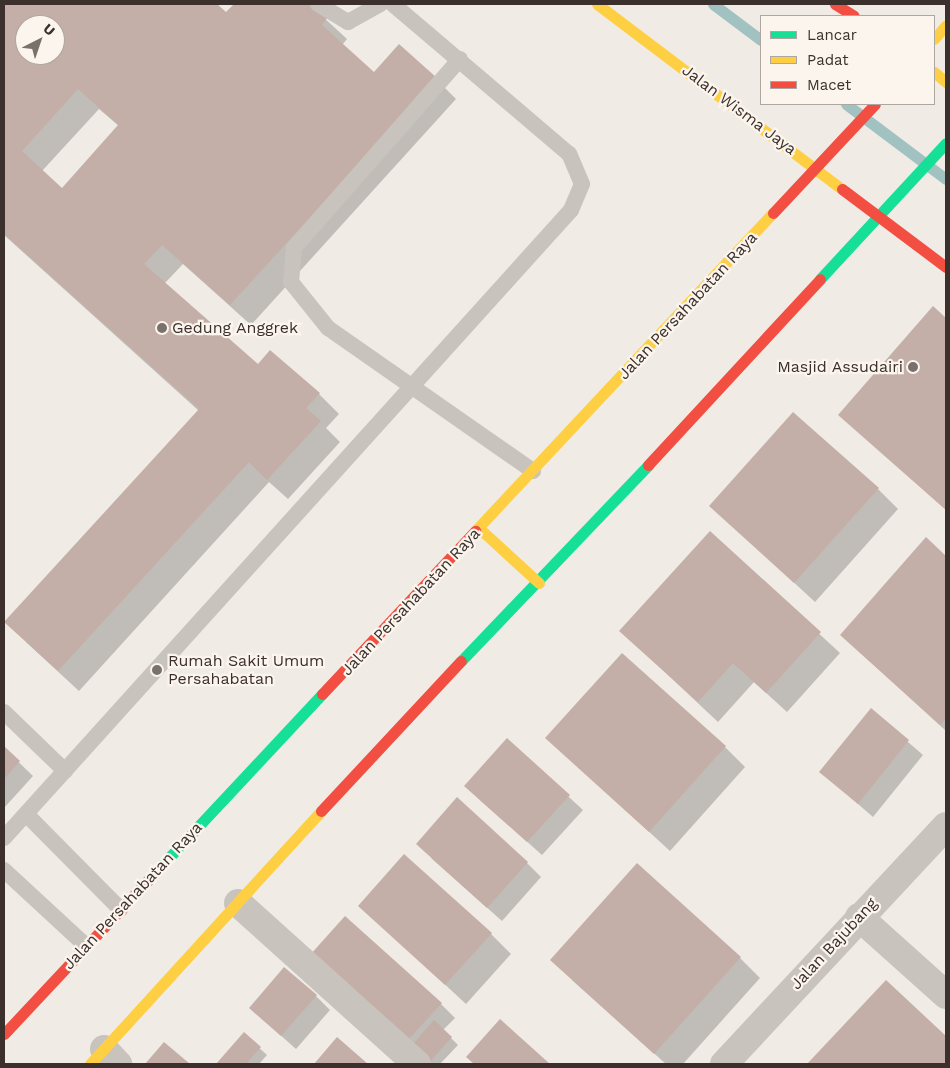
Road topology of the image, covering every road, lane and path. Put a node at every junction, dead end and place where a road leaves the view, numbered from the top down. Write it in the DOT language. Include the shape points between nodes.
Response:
graph roads {
  1 [pos="318,4"];
  2 [pos="380,4"];
  3 [pos="393,4"];
  4 [pos="597,4"];
  5 [pos="835,4"];
  6 [pos="852,15"];
  7 [pos="946,25"];
  8 [pos="935,38"];
  9 [pos="460,59"];
  10 [pos="935,73"];
  11 [pos="946,82"];
  12 [pos="874,105"];
  13 [pos="946,143"];
  14 [pos="817,168"];
  15 [pos="878,218"];
  16 [pos="946,267"];
  17 [pos="415,389"];
  18 [pos="533,471"];
  19 [pos="480,529"];
  20 [pos="539,583"];
  21 [pos="4,712"];
  22 [pos="65,771"];
  23 [pos="26,814"];
  24 [pos="946,826"];
  25 [pos="4,838"];
  26 [pos="4,870"];
  27 [pos="238,903"];
  28 [pos="120,909"];
  29 [pos="859,917"];
  30 [pos="85,945"];
  31 [pos="946,995"];
  32 [pos="4,1034"];
  33 [pos="104,1059"];
  34 [pos="417,1064"];
  35 [pos="724,1064"];
  1 -- 2 [label="lane" via="348,22"];
  3 -- 9 [label="lane"];
  4 -- 14 [label="street, Jalan Wisma Jaya"];
  5 -- 6 [label="street"];
  7 -- 8 [label="street"];
  9 -- 17 [label="lane" via="569,154 582,184 571,210"];
  9 -- 17 [label="lane" via="294,248 290,264 291,282 328,328"];
  10 -- 11 [label="street"];
  12 -- 14 [label="street, Jalan Persahabatan Raya"];
  13 -- 15 [label="street"];
  14 -- 15 [label="street, Jalan Wisma Jaya"];
  14 -- 18 [label="street, Jalan Persahabatan Raya"];
  15 -- 16 [label="street, Jalan Wisma Jaya"];
  15 -- 20 [label="street"];
  17 -- 18 [label="lane"];
  17 -- 22 [label="lane"];
  18 -- 19 [label="street, Jalan Persahabatan Raya"];
  19 -- 20 [label="street"];
  19 -- 28 [label="street, Jalan Persahabatan Raya"];
  20 -- 27 [label="street" via="422,700"];
  21 -- 22 [label="lane"];
  22 -- 23 [label="lane"];
  23 -- 25 [label="lane"];
  23 -- 28 [label="lane"];
  24 -- 29 [label="street, Jalan Bajubang"];
  26 -- 30 [label="lane"];
  27 -- 33 [label="street"];
  27 -- 34 [label="street"];
  28 -- 30 [label="street, Jalan Persahabatan Raya"];
  29 -- 31 [label="street"];
  29 -- 35 [label="street, Jalan Bajubang"];
  30 -- 32 [label="street, Jalan Persahabatan Raya"];
}
